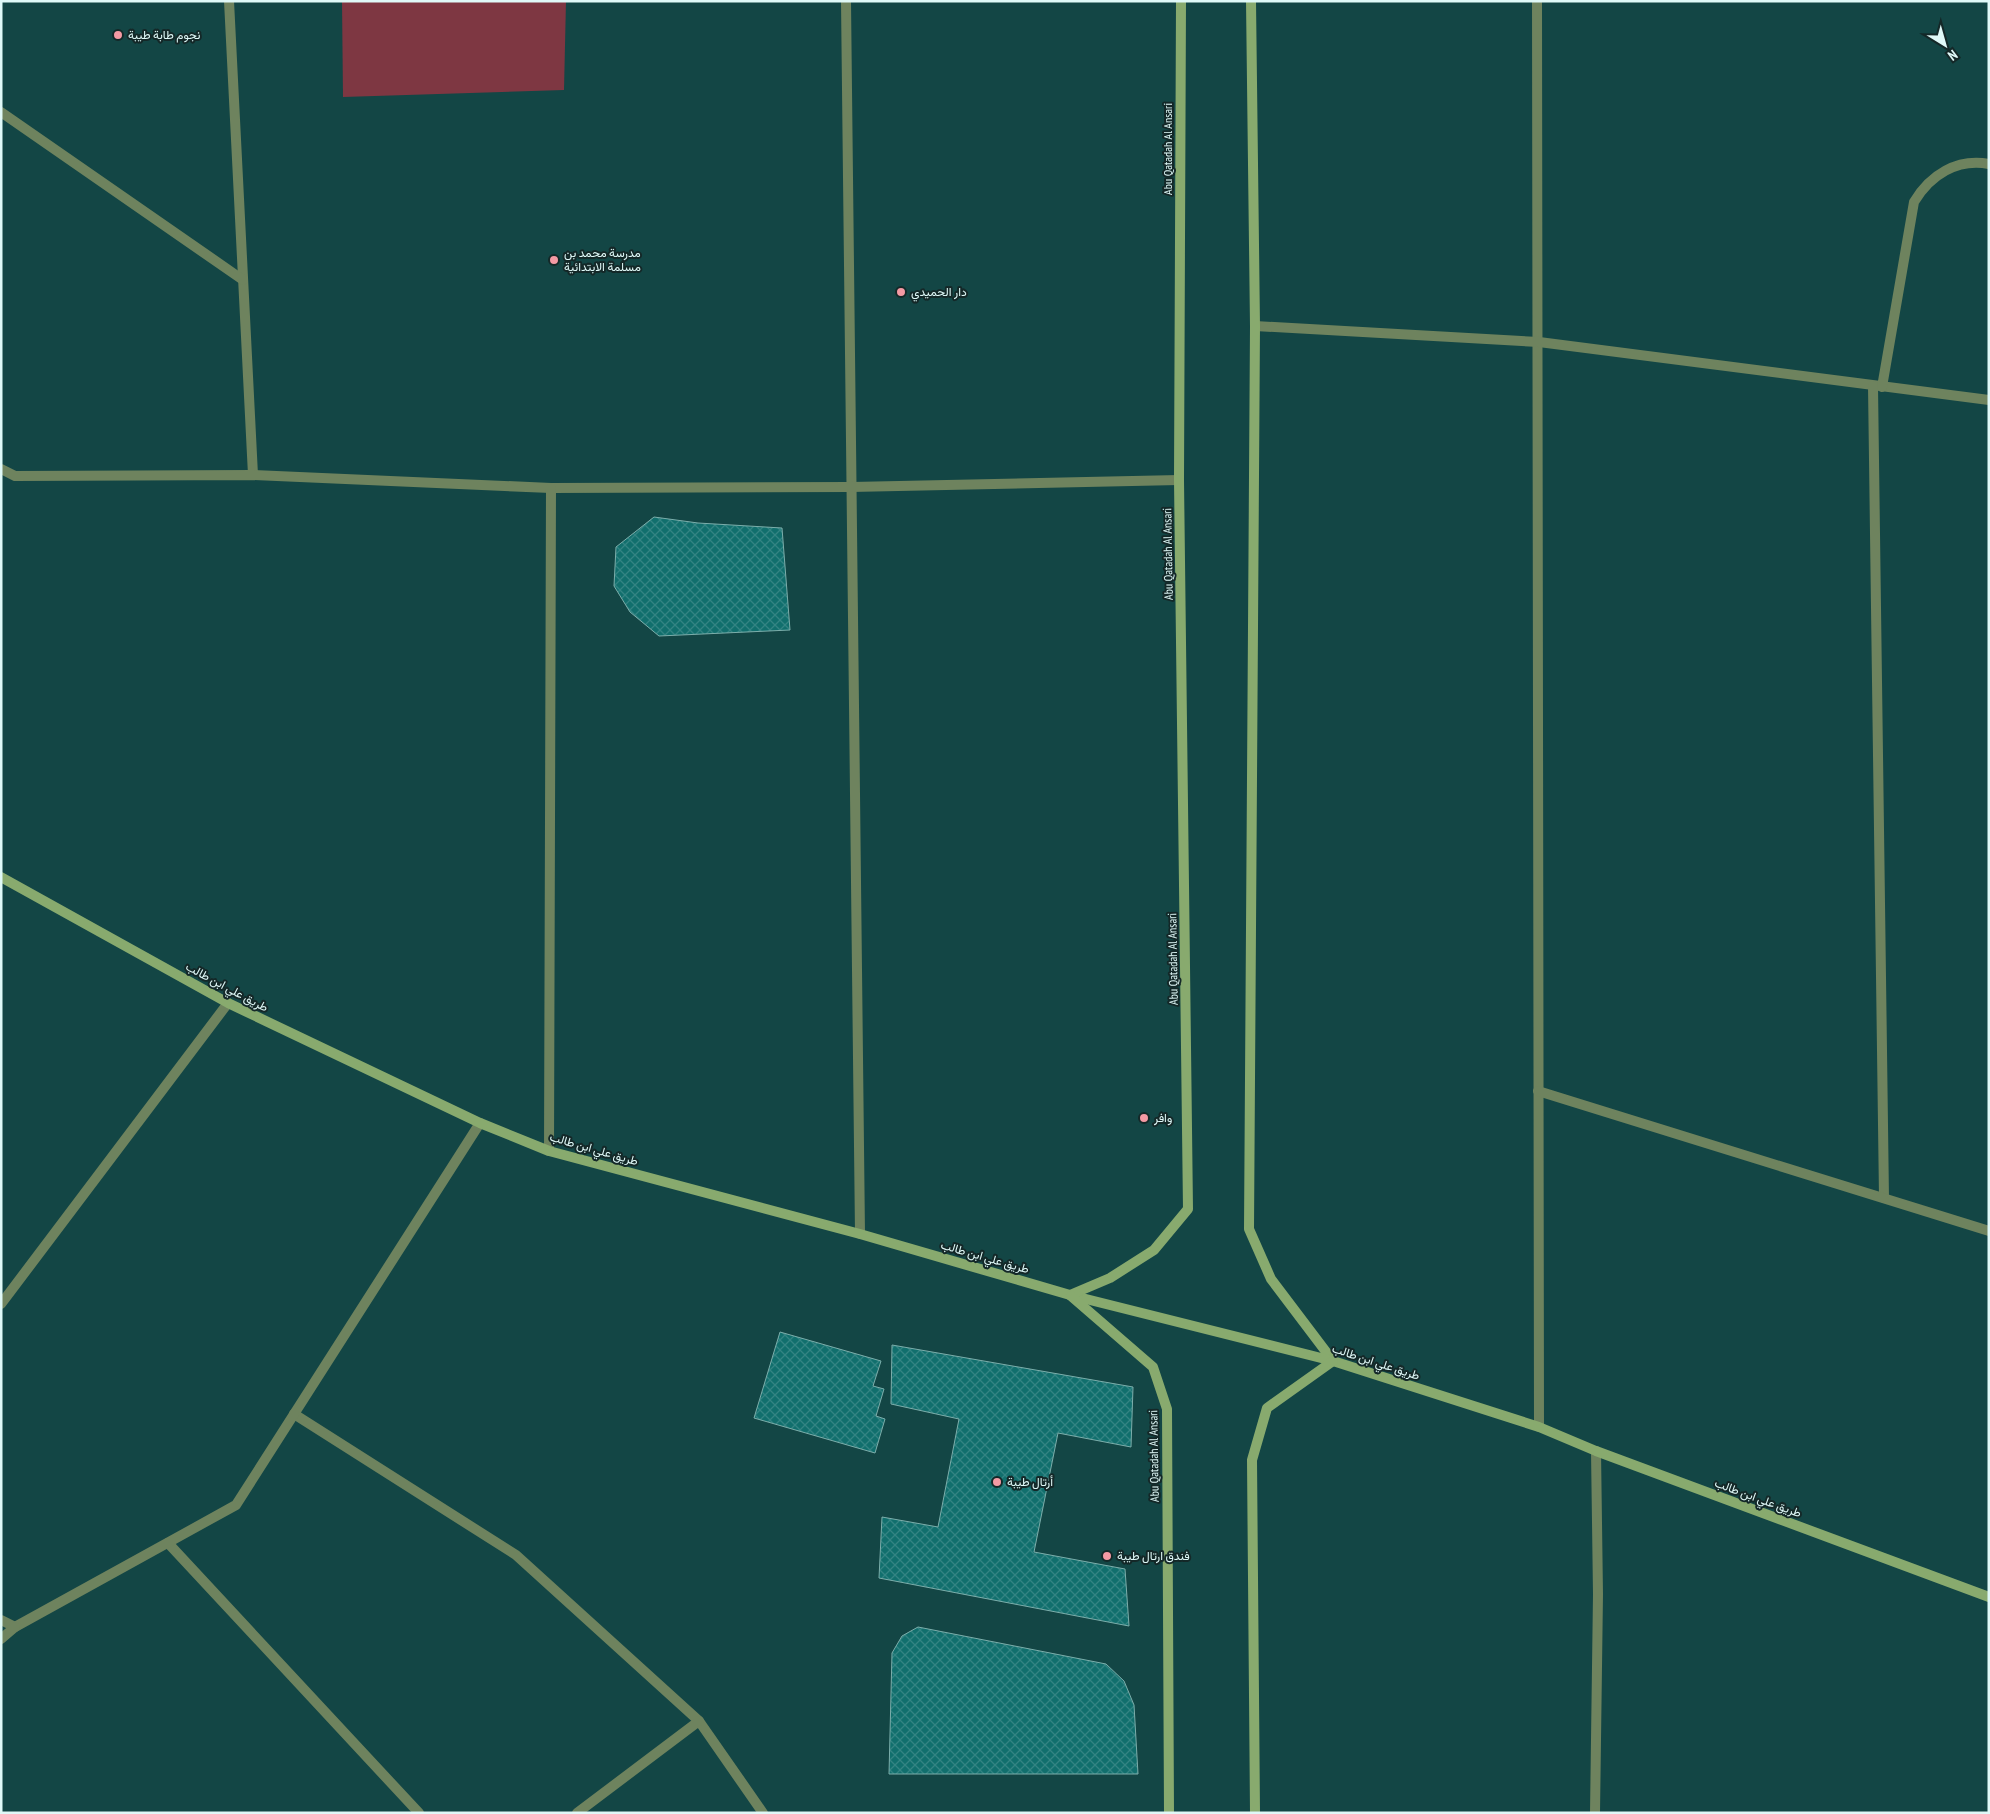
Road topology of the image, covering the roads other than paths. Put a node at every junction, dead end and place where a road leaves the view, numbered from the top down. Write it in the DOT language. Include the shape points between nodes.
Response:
graph roads {
  1 [pos="229,1"];
  2 [pos="846,1"];
  3 [pos="1181,1"];
  4 [pos="1251,1"];
  5 [pos="1538,1"];
  6 [pos="1,112"];
  7 [pos="1989,164"];
  8 [pos="243,280"];
  9 [pos="1255,326"];
  10 [pos="1539,342"];
  11 [pos="1877,386"];
  12 [pos="1989,400"];
  13 [pos="1,469"];
  14 [pos="253,475"];
  15 [pos="1179,480"];
  16 [pos="851,487"];
  17 [pos="551,488"];
  18 [pos="1,877"];
  19 [pos="228,1003"];
  20 [pos="1538,1091"];
  21 [pos="480,1123"];
  22 [pos="549,1151"];
  23 [pos="1884,1198"];
  24 [pos="1989,1231"];
  25 [pos="860,1234"];
  26 [pos="1070,1295"];
  27 [pos="1,1304"];
  28 [pos="1333,1361"];
  29 [pos="294,1414"];
  30 [pos="1539,1428"];
  31 [pos="1596,1452"];
  32 [pos="168,1543"];
  33 [pos="1989,1597"];
  34 [pos="1,1620"];
  35 [pos="15,1628"];
  36 [pos="1,1639"];
  37 [pos="699,1721"];
  38 [pos="419,1813"];
  39 [pos="577,1813"];
  40 [pos="764,1813"];
  41 [pos="1169,1813"];
  42 [pos="1255,1813"];
  43 [pos="1595,1813"];
  1 -- 8 [label="street"];
  2 -- 16 [label="street"];
  3 -- 15 [label="main road, Abu Qatadah Al Ansari"];
  4 -- 9 [label="main road"];
  5 -- 10 [label="street"];
  6 -- 8 [label="street"];
  7 -- 11 [label="street" via="1955,165 1922,188 1914,202"];
  8 -- 14 [label="street"];
  9 -- 10 [label="street"];
  9 -- 28 [label="main road" via="1249,1230 1271,1280"];
  10 -- 11 [label="street"];
  10 -- 20 [label="street"];
  11 -- 12 [label="street"];
  11 -- 23 [label="street"];
  13 -- 14 [label="street" via="15,476"];
  14 -- 17 [label="street"];
  15 -- 16 [label="street"];
  15 -- 26 [label="main road, Abu Qatadah Al Ansari" via="1188,1209 1154,1250 1110,1278"];
  16 -- 17 [label="street"];
  16 -- 25 [label="street"];
  17 -- 22 [label="street"];
  18 -- 19 [label="main road, طريق علي ابن طالب"];
  19 -- 21 [label="main road, طريق علي ابن طالب"];
  19 -- 27 [label="street"];
  20 -- 23 [label="street"];
  20 -- 30 [label="street"];
  21 -- 22 [label="main road, طريق علي ابن طالب"];
  21 -- 29 [label="street"];
  22 -- 25 [label="main road, طريق علي ابن طالب"];
  23 -- 24 [label="street"];
  25 -- 26 [label="main road, طريق علي ابن طالب"];
  26 -- 28 [label="main road, طريق علي ابن طالب"];
  26 -- 41 [label="main road, Abu Qatadah Al Ansari" via="1153,1367 1167,1409"];
  28 -- 30 [label="main road, طريق علي ابن طالب"];
  28 -- 42 [label="main road" via="1267,1408 1252,1460"];
  29 -- 32 [label="street" via="236,1505"];
  29 -- 37 [label="street" via="516,1555"];
  30 -- 31 [label="main road, طريق علي ابن طالب"];
  31 -- 33 [label="main road, طريق علي ابن طالب"];
  31 -- 43 [label="street"];
  32 -- 35 [label="street"];
  32 -- 38 [label="street"];
  34 -- 35 [label="street"];
  35 -- 36 [label="street"];
  37 -- 39 [label="street"];
  37 -- 40 [label="street"];
}
